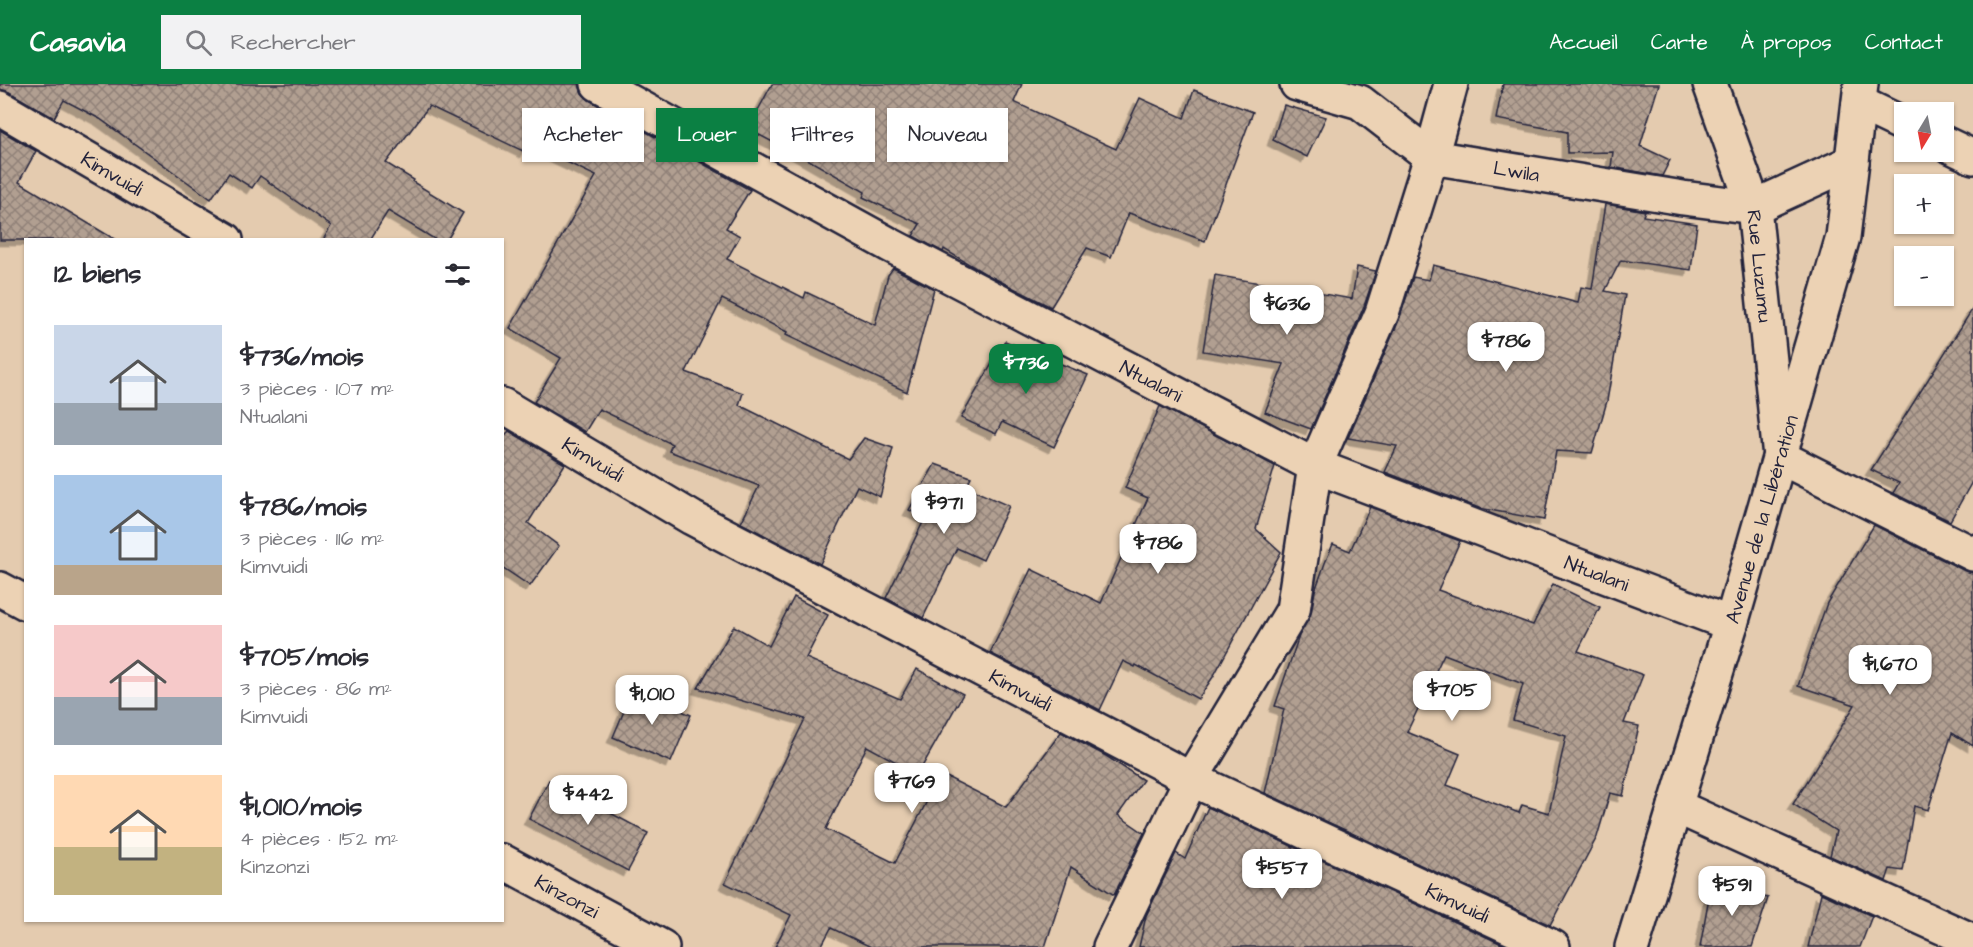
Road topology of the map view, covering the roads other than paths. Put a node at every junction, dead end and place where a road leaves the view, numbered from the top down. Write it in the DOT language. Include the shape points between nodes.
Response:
graph roads {
  1 [pos="598,84"];
  2 [pos="1297,84"];
  3 [pos="1451,84"];
  4 [pos="1710,84"];
  5 [pos="1860,94"];
  6 [pos="0,108"];
  7 [pos="1894,117"];
  8 [pos="1954,148"];
  9 [pos="1431,157"];
  10 [pos="1973,157"];
  11 [pos="1852,162"];
  12 [pos="1754,207"];
  13 [pos="223,238"];
  14 [pos="504,406"];
  15 [pos="1780,457"];
  16 [pos="1315,466"];
  17 [pos="1973,554"];
  18 [pos="0,589"];
  19 [pos="24,602"];
  20 [pos="1731,624"];
  21 [pos="1191,778"];
  22 [pos="1675,806"];
  23 [pos="504,862"];
  24 [pos="1973,941"];
  25 [pos="662,947"];
  26 [pos="1110,947"];
  27 [pos="1553,947"];
  28 [pos="1632,947"];
  1 -- 16 [label="main road, Ntualani" via="890,245"];
  2 -- 9 [label="main road, Lwila" via="1360,102"];
  3 -- 9 [label="main road"];
  4 -- 12 [label="main road, Rue Luzumu"];
  5 -- 7 [label="main road"];
  5 -- 11 [label="main road, Avenue de la Libération"];
  6 -- 13 [label="main road, Kimvuidi"];
  8 -- 10 [label="main road"];
  9 -- 12 [label="main road, Lwila"];
  9 -- 16 [label="main road" via="1382,313"];
  11 -- 12 [label="main road"];
  11 -- 15 [label="main road, Avenue de la Libération" via="1843,237"];
  12 -- 15 [label="main road, Rue Luzumu"];
  14 -- 21 [label="main road, Kimvuidi" via="692,518"];
  15 -- 17 [label="main road"];
  15 -- 20 [label="main road, Avenue de la Libération"];
  16 -- 20 [label="main road, Ntualani"];
  16 -- 21 [label="main road" via="1293,609"];
  18 -- 19 [label="main road"];
  20 -- 22 [label="main road, Avenue de la Libération"];
  21 -- 26 [label="main road"];
  21 -- 27 [label="main road, Kimvuidi"];
  22 -- 24 [label="main road"];
  22 -- 28 [label="main road, Avenue de la Libération"];
  23 -- 25 [label="main road, Kinzonzi"];
}
